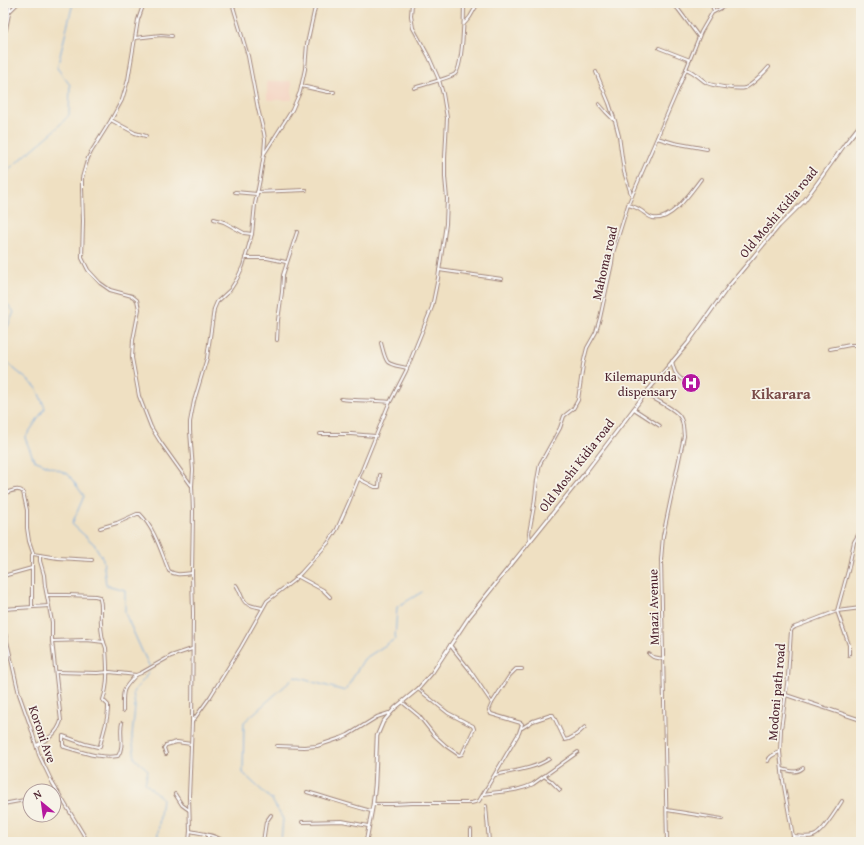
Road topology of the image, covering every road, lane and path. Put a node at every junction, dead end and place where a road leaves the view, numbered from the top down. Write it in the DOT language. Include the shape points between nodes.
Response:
graph roads {
  1 [pos="11,3"];
  2 [pos="18,3"];
  3 [pos="144,3"];
  4 [pos="232,3"];
  5 [pos="316,3"];
  6 [pos="412,3"];
  7 [pos="464,3"];
  8 [pos="478,3"];
  9 [pos="665,3"];
  10 [pos="711,3"];
  11 [pos="730,3"];
  12 [pos="10,11"];
  13 [pos="714,11"];
  14 [pos="464,24"];
  15 [pos="172,36"];
  16 [pos="699,37"];
  17 [pos="3,38"];
  18 [pos="135,38"];
  19 [pos="659,48"];
  20 [pos="690,60"];
  21 [pos="769,67"];
  22 [pos="686,69"];
  23 [pos="596,72"];
  24 [pos="439,80"];
  25 [pos="301,86"];
  26 [pos="414,88"];
  27 [pos="334,92"];
  28 [pos="599,104"];
  29 [pos="111,120"];
  30 [pos="615,121"];
  31 [pos="861,124"];
  32 [pos="146,136"];
  33 [pos="657,138"];
  34 [pos="707,149"];
  35 [pos="264,154"];
  36 [pos="700,180"];
  37 [pos="306,190"];
  38 [pos="235,192"];
  39 [pos="257,193"];
  40 [pos="632,195"];
  41 [pos="628,205"];
  42 [pos="214,219"];
  43 [pos="297,232"];
  44 [pos="252,234"];
  45 [pos="245,258"];
  46 [pos="286,262"];
  47 [pos="439,270"];
  48 [pos="502,279"];
  49 [pos="277,340"];
  50 [pos="381,344"];
  51 [pos="861,345"];
  52 [pos="830,349"];
  53 [pos="672,361"];
  54 [pos="407,368"];
  55 [pos="684,381"];
  56 [pos="646,394"];
  57 [pos="341,399"];
  58 [pos="390,402"];
  59 [pos="634,409"];
  60 [pos="660,426"];
  61 [pos="320,434"];
  62 [pos="376,436"];
  63 [pos="380,475"];
  64 [pos="359,479"];
  65 [pos="192,486"];
  66 [pos="3,494"];
  67 [pos="100,528"];
  68 [pos="861,530"];
  69 [pos="530,540"];
  70 [pos="33,554"];
  71 [pos="40,555"];
  72 [pos="92,560"];
  73 [pos="32,568"];
  74 [pos="192,573"];
  75 [pos="3,576"];
  76 [pos="297,576"];
  77 [pos="236,585"];
  78 [pos="47,595"];
  79 [pos="330,597"];
  80 [pos="32,606"];
  81 [pos="49,606"];
  82 [pos="262,608"];
  83 [pos="861,608"];
  84 [pos="3,609"];
  85 [pos="837,611"];
  86 [pos="3,624"];
  87 [pos="52,642"];
  88 [pos="104,642"];
  89 [pos="450,645"];
  90 [pos="192,649"];
  91 [pos="649,654"];
  92 [pos="849,655"];
  93 [pos="663,659"];
  94 [pos="522,669"];
  95 [pos="56,672"];
  96 [pos="107,672"];
  97 [pos="136,675"];
  98 [pos="418,690"];
  99 [pos="786,695"];
  100 [pos="402,702"];
  101 [pos="492,703"];
  102 [pos="123,711"];
  103 [pos="389,713"];
  104 [pos="861,720"];
  105 [pos="192,722"];
  106 [pos="122,723"];
  107 [pos="585,727"];
  108 [pos="522,728"];
  109 [pos="190,744"];
  110 [pos="37,745"];
  111 [pos="277,746"];
  112 [pos="578,752"];
  113 [pos="780,752"];
  114 [pos="166,754"];
  115 [pos="549,759"];
  116 [pos="768,761"];
  117 [pos="803,768"];
  118 [pos="782,769"];
  119 [pos="495,775"];
  120 [pos="544,776"];
  121 [pos="53,783"];
  122 [pos="560,790"];
  123 [pos="307,792"];
  124 [pos="175,794"];
  125 [pos="484,794"];
  126 [pos="62,799"];
  127 [pos="22,800"];
  128 [pos="842,801"];
  129 [pos="3,804"];
  130 [pos="373,804"];
  131 [pos="486,806"];
  132 [pos="189,810"];
  133 [pos="667,810"];
  134 [pos="371,811"];
  135 [pos="271,814"];
  136 [pos="722,819"];
  137 [pos="302,822"];
  138 [pos="368,826"];
  139 [pos="471,830"];
  140 [pos="190,831"];
  141 [pos="208,835"];
  142 [pos="793,836"];
  143 [pos="88,842"];
  144 [pos="189,842"];
  145 [pos="208,842"];
  146 [pos="224,842"];
  147 [pos="263,842"];
  148 [pos="366,842"];
  149 [pos="471,842"];
  150 [pos="489,842"];
  151 [pos="667,842"];
  152 [pos="794,842"];
  1 -- 12 [label="street"];
  2 -- 12 [label="street"];
  3 -- 18 [label="street"];
  4 -- 35 [label="street" via="248,56 264,133"];
  5 -- 25 [label="street" via="306,44"];
  6 -- 24 [label="street" via="413,28"];
  7 -- 14 [label="street"];
  8 -- 14 [label="street"];
  9 -- 16 [label="street" via="678,9"];
  10 -- 13 [label="street"];
  11 -- 13 [label="street"];
  12 -- 17 [label="street"];
  13 -- 16 [label="street, Mahoma road"];
  14 -- 24 [label="street" via="458,70 453,75"];
  15 -- 18 [label="street"];
  16 -- 20 [label="street, Mahoma road"];
  18 -- 29 [label="street" via="126,89"];
  19 -- 20 [label="street"];
  20 -- 22 [label="street, Mahoma road"];
  21 -- 22 [label="street" via="744,88 708,83"];
  22 -- 33 [label="street, Mahoma road"];
  23 -- 30 [label="street"];
  24 -- 26 [label="street"];
  24 -- 47 [label="street" via="447,118 446,224"];
  25 -- 27 [label="street"];
  25 -- 35 [label="street" via="292,110"];
  28 -- 30 [label="street"];
  29 -- 32 [label="street"];
  29 -- 65 [label="street" via="88,158 82,178 82,258 88,270 100,283 110,290 130,295 137,300 132,358 139,396 151,427"];
  30 -- 40 [label="street" via="624,172"];
  31 -- 53 [label="street, Old Moshi Kidia road" via="804,201 779,226 728,287"];
  33 -- 34 [label="street"];
  33 -- 40 [label="street, Mahoma road"];
  35 -- 39 [label="street"];
  36 -- 41 [label="street" via="680,205 664,217 652,218"];
  37 -- 39 [label="street"];
  38 -- 39 [label="street"];
  39 -- 44 [label="street"];
  40 -- 41 [label="street, Mahoma road"];
  41 -- 69 [label="street, Mahoma road" via="613,253 596,332 587,348 582,365 578,400 573,409 564,416 540,464"];
  42 -- 44 [label="street"];
  43 -- 46 [label="street"];
  44 -- 45 [label="street"];
  45 -- 46 [label="street" via="267,258"];
  45 -- 65 [label="street" via="237,279 214,309 207,358 190,422"];
  46 -- 49 [label="street" via="282,275"];
  47 -- 48 [label="street"];
  47 -- 54 [label="street" via="432,307"];
  50 -- 54 [label="street" via="388,363"];
  51 -- 52 [label="street"];
  53 -- 55 [label="street" via="674,372"];
  53 -- 56 [label="street, Old Moshi Kidia road"];
  54 -- 58 [label="street"];
  56 -- 59 [label="street, Old Moshi Kidia road"];
  56 -- 93 [label="street, Mnazi Avenue" via="679,415 683,429 683,443 663,536"];
  57 -- 58 [label="street"];
  58 -- 62 [label="street"];
  59 -- 60 [label="street"];
  59 -- 69 [label="street, Old Moshi Kidia road"];
  61 -- 62 [label="street"];
  62 -- 64 [label="street"];
  63 -- 64 [label="street" via="378,488"];
  64 -- 76 [label="street" via="328,543"];
  65 -- 74 [label="street"];
  66 -- 70 [label="street" via="22,490"];
  67 -- 74 [label="street" via="140,514 152,532 169,571 178,575"];
  68 -- 85 [label="street" via="854,542"];
  69 -- 89 [label="street, Old Moshi Kidia road"];
  70 -- 71 [label="street"];
  70 -- 73 [label="street"];
  71 -- 72 [label="street"];
  71 -- 78 [label="street"];
  73 -- 75 [label="street"];
  73 -- 80 [label="street"];
  74 -- 90 [label="street"];
  76 -- 79 [label="street"];
  76 -- 82 [label="street"];
  77 -- 82 [label="street" via="245,603"];
  78 -- 81 [label="street"];
  78 -- 88 [label="street" via="99,597"];
  80 -- 81 [label="street"];
  80 -- 84 [label="street"];
  81 -- 87 [label="street"];
  82 -- 105 [label="street" via="241,647"];
  83 -- 85 [label="street"];
  85 -- 92 [label="street" via="848,642"];
  85 -- 99 [label="street, Modoni path road" via="792,629"];
  86 -- 110 [label="street, Koroni Ave" via="19,694"];
  87 -- 88 [label="street"];
  87 -- 95 [label="street"];
  88 -- 96 [label="street"];
  89 -- 98 [label="street, Old Moshi Kidia road"];
  89 -- 101 [label="street"];
  90 -- 97 [label="street" via="171,656"];
  90 -- 105 [label="street"];
  91 -- 93 [label="street"];
  93 -- 133 [label="street, Mnazi Avenue"];
  94 -- 101 [label="street" via="510,675"];
  95 -- 96 [label="street"];
  95 -- 110 [label="street" via="61,721 59,728 50,737"];
  96 -- 97 [label="street"];
  96 -- 106 [label="street" via="107,687 103,700 109,709 100,746 92,746 63,736 63,744 94,755 118,756 122,745"];
  97 -- 102 [label="street" via="126,686 122,697"];
  98 -- 100 [label="street, Old Moshi Kidia road"];
  98 -- 100 [label="street" via="448,714 473,726 474,729 462,754 459,755 446,746 419,716"];
  99 -- 104 [label="street"];
  99 -- 113 [label="street, Modoni path road" via="780,729"];
  100 -- 103 [label="street, Old Moshi Kidia road"];
  101 -- 108 [label="street" via="491,714 521,723"];
  103 -- 111 [label="street" via="348,735 318,746"];
  103 -- 130 [label="street, Old Moshi Kidia road" via="376,736"];
  105 -- 109 [label="street"];
  107 -- 108 [label="street" via="565,740 551,714"];
  108 -- 119 [label="street"];
  109 -- 114 [label="street" via="166,744"];
  109 -- 132 [label="street"];
  110 -- 121 [label="street, Koroni Ave" via="39,755"];
  112 -- 120 [label="street"];
  113 -- 116 [label="street" via="770,756"];
  113 -- 118 [label="street, Modoni path road"];
  115 -- 119 [label="street" via="529,768"];
  117 -- 118 [label="street" via="796,772"];
  118 -- 142 [label="street, Modoni path road"];
  119 -- 125 [label="street"];
  120 -- 122 [label="street"];
  120 -- 125 [label="street" via="522,789"];
  123 -- 134 [label="street"];
  124 -- 132 [label="street"];
  125 -- 130 [label="street" via="479,801 471,803"];
  126 -- 143 [label="street, Koroni Ave"];
  127 -- 129 [label="street"];
  128 -- 142 [label="street" via="816,835"];
  130 -- 134 [label="street, Old Moshi Kidia road"];
  131 -- 150 [label="street"];
  132 -- 140 [label="street"];
  133 -- 136 [label="street"];
  133 -- 151 [label="street, Mnazi Avenue"];
  134 -- 138 [label="street, Old Moshi Kidia road"];
  135 -- 147 [label="street" via="266,822"];
  137 -- 138 [label="street" via="342,821"];
  138 -- 148 [label="street, Old Moshi Kidia road"];
  139 -- 149 [label="street"];
  140 -- 141 [label="street"];
  140 -- 144 [label="street"];
  141 -- 145 [label="street"];
  141 -- 146 [label="street"];
  142 -- 152 [label="street, Modoni path road"];
}
